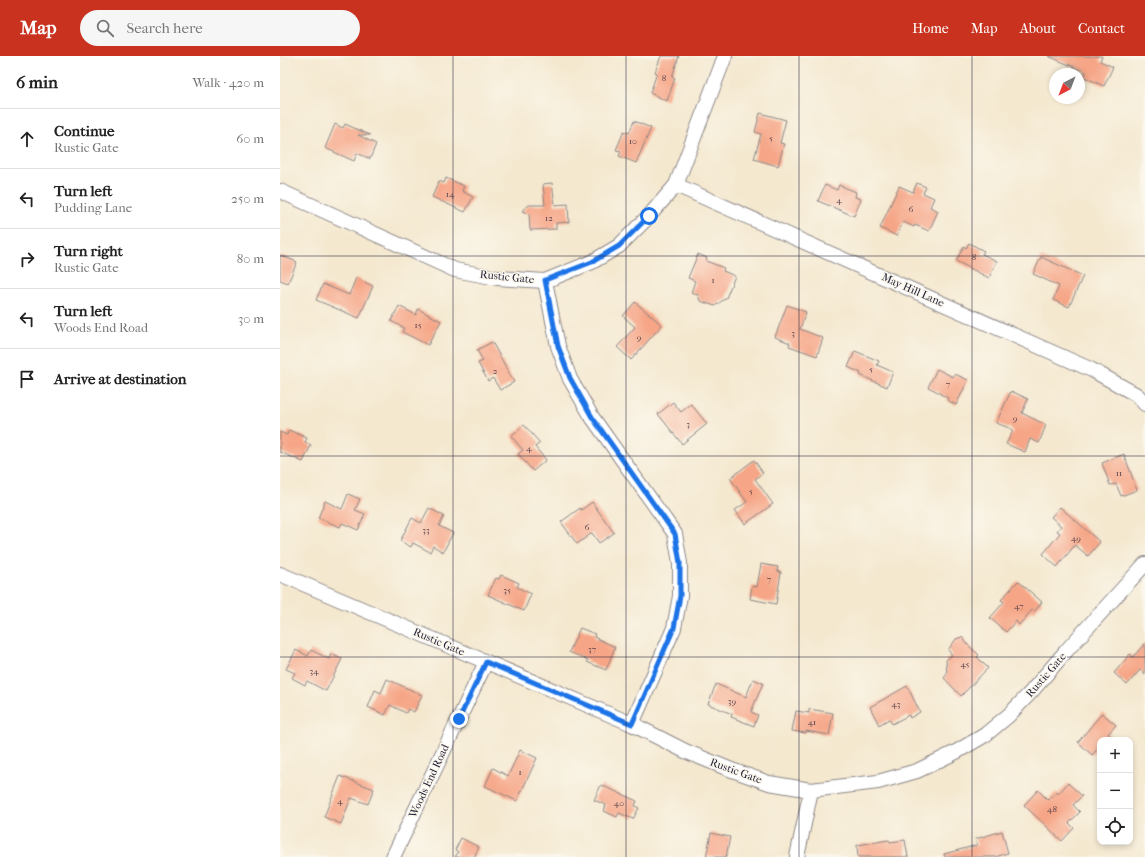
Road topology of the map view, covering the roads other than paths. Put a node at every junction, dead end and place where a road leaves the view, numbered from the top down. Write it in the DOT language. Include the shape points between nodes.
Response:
graph roads {
  1 [pos="725,56"];
  2 [pos="676,185"];
  3 [pos="280,191"];
  4 [pos="545,280"];
  5 [pos="1145,404"];
  6 [pos="1145,564"];
  7 [pos="280,574"];
  8 [pos="486,662"];
  9 [pos="632,724"];
  10 [pos="811,790"];
  11 [pos="393,857"];
  12 [pos="796,857"];
  1 -- 2 [label="street, Rustic Gate"];
  2 -- 4 [label="street, Rustic Gate" via="619,246 592,262"];
  2 -- 5 [label="street, May Hill Lane" via="1092,370 1137,395"];
  3 -- 4 [label="street, Rustic Gate" via="455,270 497,278"];
  4 -- 9 [label="street" via="558,346 570,378 592,417 675,534 680,563 680,596 674,628"];
  6 -- 10 [label="street, Rustic Gate" via="1031,692 985,735 917,771 878,782"];
  7 -- 8 [label="street, Rustic Gate"];
  8 -- 9 [label="street, Rustic Gate"];
  8 -- 11 [label="street, Woods End Road"];
  9 -- 10 [label="street, Rustic Gate" via="685,751 729,769 769,783"];
  10 -- 12 [label="street"];
}
